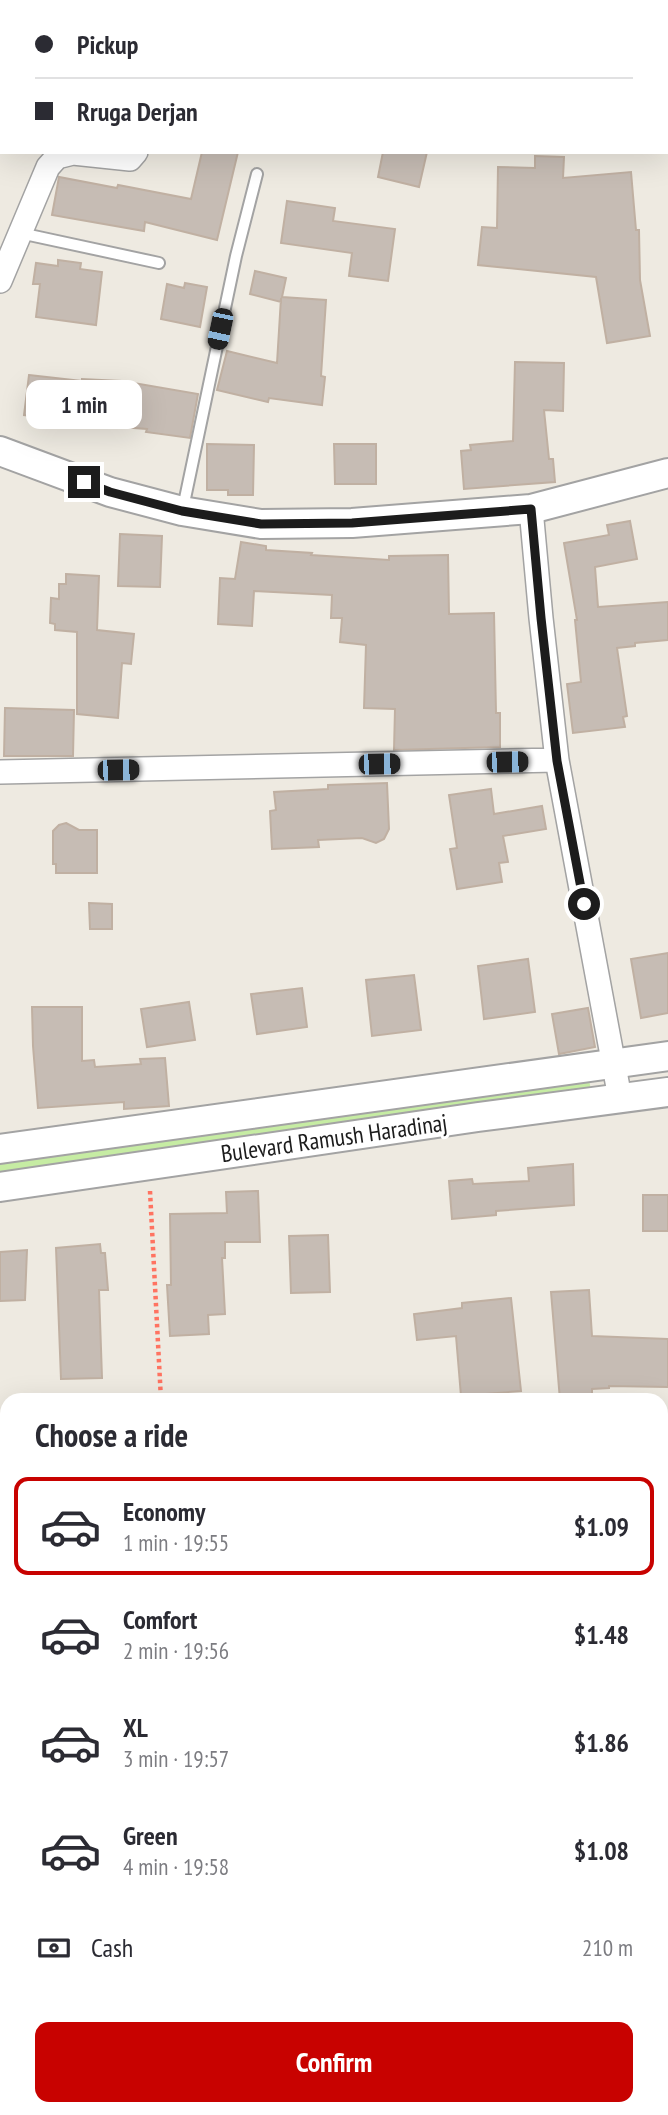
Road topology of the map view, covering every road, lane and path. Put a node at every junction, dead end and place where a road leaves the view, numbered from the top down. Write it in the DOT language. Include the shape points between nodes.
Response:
graph roads {
  1 [pos="69,154"];
  2 [pos="82,154"];
  3 [pos="134,154"];
  4 [pos="257,174"];
  5 [pos="20,233"];
  6 [pos="159,263"];
  7 [pos="0,281"];
  8 [pos="0,452"];
  9 [pos="668,473"];
  10 [pos="531,509"];
  11 [pos="182,511"];
  12 [pos="557,761"];
  13 [pos="0,772"];
  14 [pos="668,1056"];
  15 [pos="614,1064"];
  16 [pos="668,1092"];
  17 [pos="620,1098"];
  18 [pos="0,1149"];
  19 [pos="149,1165"];
  20 [pos="0,1187"];
  21 [pos="161,1393"];
  1 -- 5 [label="street" via="57,157 48,167"];
  2 -- 3 [label="street" via="130,159"];
  4 -- 11 [label="lane"];
  5 -- 6 [label="lane"];
  5 -- 7 [label="street"];
  8 -- 11 [label="street" via="110,492"];
  9 -- 10 [label="street"];
  10 -- 11 [label="street" via="352,523 261,524"];
  10 -- 12 [label="street"];
  12 -- 13 [label="street"];
  12 -- 15 [label="street"];
  14 -- 15 [label="street, Bulevard Ramush Haradinaj"];
  15 -- 17 [label="street"];
  15 -- 18 [label="street, Bulevard Ramush Haradinaj"];
  16 -- 17 [label="street, Bulevard Ramush Haradinaj"];
  17 -- 19 [label="street, Bulevard Ramush Haradinaj"];
  19 -- 20 [label="street, Bulevard Ramush Haradinaj"];
  19 -- 21 [label="path"];
}
